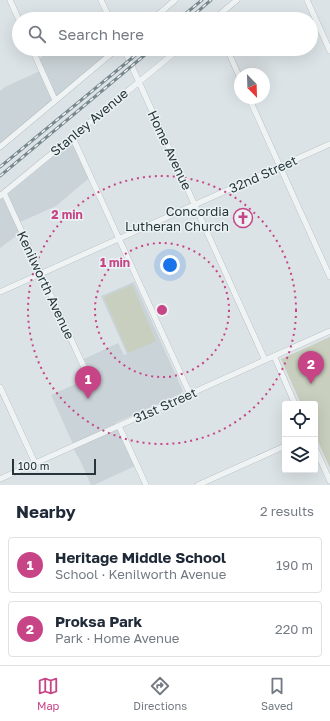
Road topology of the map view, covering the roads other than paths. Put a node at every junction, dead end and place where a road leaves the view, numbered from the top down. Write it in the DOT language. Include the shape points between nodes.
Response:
graph roads {
  1 [pos="10,0"];
  2 [pos="101,0"];
  3 [pos="175,0"];
  4 [pos="237,0"];
  5 [pos="307,0"];
  6 [pos="15,12"];
  7 [pos="107,12"];
  8 [pos="161,12"];
  9 [pos="222,12"];
  10 [pos="312,12"];
  11 [pos="318,24"];
  12 [pos="330,51"];
  13 [pos="35,56"];
  14 [pos="108,56"];
  15 [pos="127,56"];
  16 [pos="170,56"];
  17 [pos="230,56"];
  18 [pos="236,68"];
  19 [pos="138,82"];
  20 [pos="55,100"];
  21 [pos="252,104"];
  22 [pos="72,136"];
  23 [pos="330,144"];
  24 [pos="0,147"];
  25 [pos="280,166"];
  26 [pos="2,194"];
  27 [pos="194,204"];
  28 [pos="118,238"];
  29 [pos="41,274"];
  30 [pos="330,277"];
  31 [pos="0,292"];
  32 [pos="330,331"];
  33 [pos="274,356"];
  34 [pos="265,360"];
  35 [pos="88,376"];
  36 [pos="0,387"];
  37 [pos="190,394"];
  38 [pos="294,401"];
  39 [pos="119,426"];
  40 [pos="282,447"];
  41 [pos="318,455"];
  42 [pos="35,463"];
  43 [pos="0,479"];
  44 [pos="330,481"];
  45 [pos="146,485"];
  46 [pos="198,485"];
  1 -- 6 [label="street"];
  2 -- 7 [label="street"];
  3 -- 8 [label="street"];
  4 -- 9 [label="street"];
  5 -- 10 [label="street"];
  11 -- 12 [label="street"];
  13 -- 20 [label="street"];
  14 -- 20 [label="street"];
  15 -- 19 [label="street, Home Avenue"];
  16 -- 19 [label="street, Stanley Avenue"];
  17 -- 18 [label="street"];
  19 -- 22 [label="street, Stanley Avenue"];
  19 -- 27 [label="street, Home Avenue"];
  20 -- 24 [label="street"];
  21 -- 25 [label="street"];
  22 -- 26 [label="street, Stanley Avenue"];
  22 -- 28 [label="street"];
  23 -- 25 [label="street, 32nd Street"];
  25 -- 27 [label="street, 32nd Street"];
  25 -- 30 [label="street"];
  26 -- 29 [label="street, Kenilworth Avenue"];
  27 -- 28 [label="street, 32nd Street"];
  27 -- 34 [label="street, Home Avenue"];
  28 -- 29 [label="street, 32nd Street"];
  28 -- 37 [label="street"];
  29 -- 31 [label="street, 32nd Street"];
  29 -- 35 [label="street, Kenilworth Avenue"];
  32 -- 33 [label="street, 31st Street"];
  33 -- 34 [label="street, 31st Street"];
  33 -- 38 [label="street"];
  34 -- 37 [label="street, 31st Street"];
  36 -- 42 [label="street"];
  37 -- 39 [label="street, 31st Street"];
  39 -- 42 [label="street, 31st Street"];
  39 -- 45 [label="street"];
  40 -- 46 [label="street"];
  41 -- 44 [label="street"];
  42 -- 43 [label="street, 31st Street"];
}
